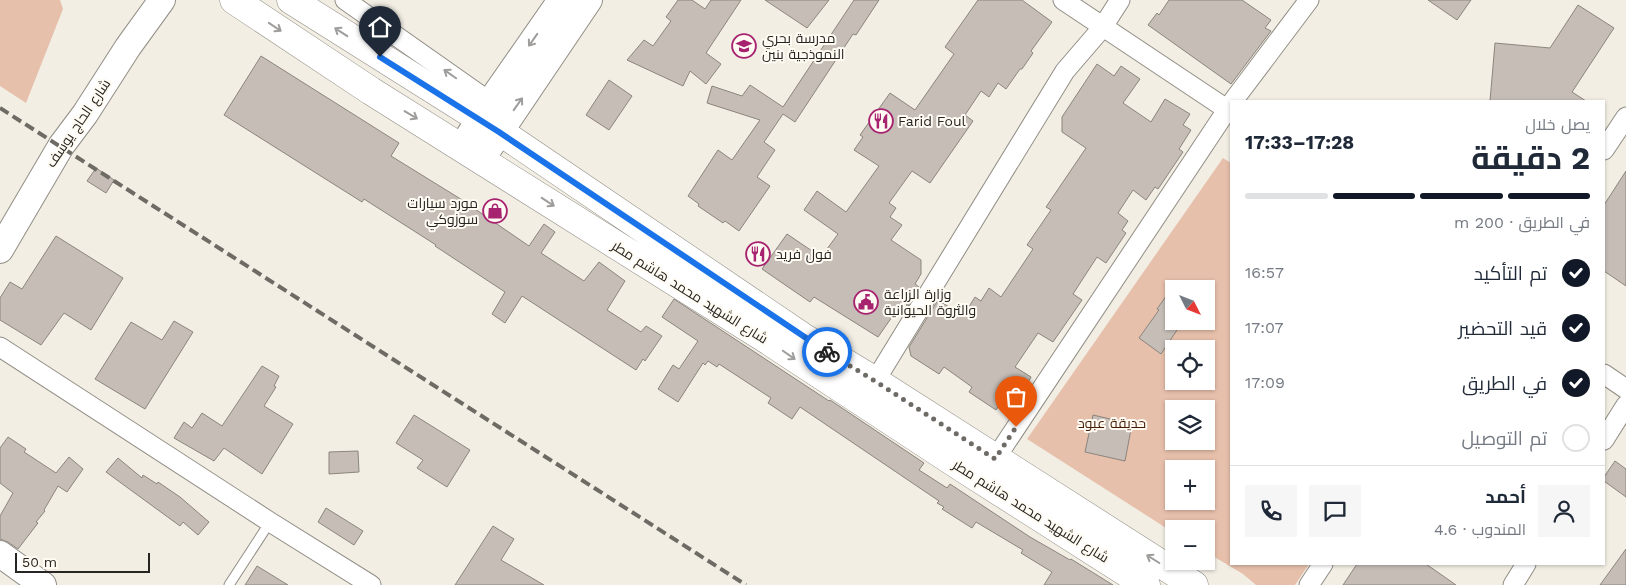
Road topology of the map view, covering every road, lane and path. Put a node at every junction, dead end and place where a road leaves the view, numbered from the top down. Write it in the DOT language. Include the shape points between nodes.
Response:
graph roads {
  1 [pos="162,0"];
  2 [pos="234,0"];
  3 [pos="291,0"];
  4 [pos="345,0"];
  5 [pos="560,0"];
  6 [pos="589,0"];
  7 [pos="1063,0"];
  8 [pos="1120,0"];
  9 [pos="1309,0"];
  10 [pos="1102,28"];
  11 [pos="1235,100"];
  12 [pos="1230,105"];
  13 [pos="1230,107"];
  14 [pos="489,117"];
  15 [pos="1626,118"];
  16 [pos="1605,149"];
  17 [pos="472,154"];
  18 [pos="0,250"];
  19 [pos="0,346"];
  20 [pos="1605,375"];
  21 [pos="875,381"];
  22 [pos="1626,389"];
  23 [pos="1626,405"];
  24 [pos="1605,438"];
  25 [pos="995,459"];
  26 [pos="270,522"];
  27 [pos="0,554"];
  28 [pos="1322,565"];
  29 [pos="1525,565"];
  30 [pos="43,585"];
  31 [pos="229,585"];
  32 [pos="371,585"];
  33 [pos="1146,585"];
  34 [pos="1194,585"];
  35 [pos="1309,585"];
  36 [pos="1513,585"];
  1 -- 18 [label="street, شارع الحاج يوسف" via="61,146"];
  2 -- 17 [label="main road, شارع الشهيد محمد هاشم مطر, one-way"];
  14 -- 3 [label="main road, شارع الشهيد محمد هاشم مطر, one-way"];
  14 -- 4 [label="street, one-way"];
  5 -- 14 [label="street, one-way"];
  14 -- 6 [label="street, one-way"];
  7 -- 10 [label="street"];
  8 -- 10 [label="street"];
  9 -- 11 [label="street"];
  10 -- 12 [label="street"];
  10 -- 21 [label="street" via="1065,71"];
  13 -- 25 [label="street"];
  14 -- 17 [label="street"];
  14 -- 21 [label="main road, شارع الشهيد محمد هاشم مطر" via="806,340"];
  15 -- 16 [label="street"];
  17 -- 33 [label="main road, شارع الشهيد محمد هاشم مطر, one-way"];
  19 -- 26 [label="street"];
  20 -- 22 [label="street"];
  21 -- 25 [label="main road, شارع الشهيد محمد هاشم مطر"];
  23 -- 24 [label="street"];
  34 -- 25 [label="main road, شارع الشهيد محمد هاشم مطر, one-way"];
  26 -- 31 [label="lane"];
  26 -- 32 [label="street"];
  27 -- 30 [label="street"];
  28 -- 35 [label="street"];
  29 -- 36 [label="street"];
}
